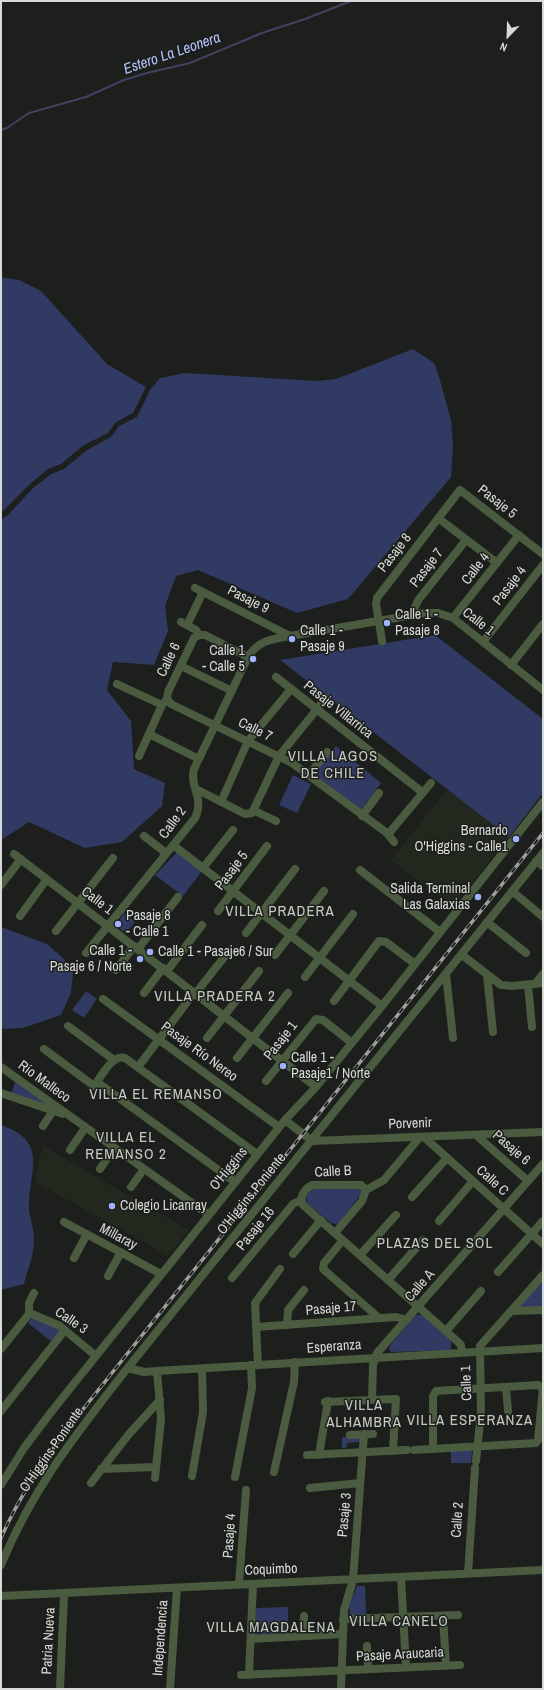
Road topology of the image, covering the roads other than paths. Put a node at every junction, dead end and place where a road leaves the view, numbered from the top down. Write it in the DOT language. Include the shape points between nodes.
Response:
graph roads {
  1 [pos="460,490"];
  2 [pos="438,518"];
  3 [pos="519,535"];
  4 [pos="466,540"];
  5 [pos="543,554"];
  6 [pos="497,563"];
  7 [pos="543,565"];
  8 [pos="195,588"];
  9 [pos="203,592"];
  10 [pos="414,615"];
  11 [pos="453,618"];
  12 [pos="379,621"];
  13 [pos="543,624"];
  14 [pos="199,635"];
  15 [pos="290,636"];
  16 [pos="382,641"];
  17 [pos="483,642"];
  18 [pos="248,657"];
  19 [pos="511,665"];
  20 [pos="181,666"];
  21 [pos="276,678"];
  22 [pos="117,684"];
  23 [pos="542,686"];
  24 [pos="291,689"];
  25 [pos="232,691"];
  26 [pos="326,698"];
  27 [pos="165,702"];
  28 [pos="317,710"];
  29 [pos="215,725"];
  30 [pos="149,734"];
  31 [pos="248,741"];
  32 [pos="328,752"];
  33 [pos="139,756"];
  34 [pos="279,756"];
  35 [pos="199,758"];
  36 [pos="310,775"];
  37 [pos="431,783"];
  38 [pos="196,790"];
  39 [pos="422,792"];
  40 [pos="379,793"];
  41 [pos="221,802"];
  42 [pos="543,802"];
  43 [pos="255,811"];
  44 [pos="362,816"];
  45 [pos="276,821"];
  46 [pos="232,830"];
  47 [pos="387,833"];
  48 [pos="144,836"];
  49 [pos="394,842"];
  50 [pos="173,845"];
  51 [pos="267,846"];
  52 [pos="166,853"];
  53 [pos="543,853"];
  54 [pos="113,858"];
  55 [pos="540,864"];
  56 [pos="203,868"];
  57 [pos="295,869"];
  58 [pos="360,870"];
  59 [pos="48,879"];
  60 [pos="1,885"];
  61 [pos="233,891"];
  62 [pos="324,891"];
  63 [pos="512,891"];
  64 [pos="178,896"];
  65 [pos="78,902"];
  66 [pos="218,911"];
  67 [pos="261,913"];
  68 [pos="353,914"];
  69 [pos="20,916"];
  70 [pos="543,917"];
  71 [pos="487,922"];
  72 [pos="108,925"];
  73 [pos="202,926"];
  74 [pos="56,930"];
  75 [pos="440,932"];
  76 [pos="246,933"];
  77 [pos="290,935"];
  78 [pos="136,948"];
  79 [pos="229,951"];
  80 [pos="86,953"];
  81 [pos="526,953"];
  82 [pos="275,955"];
  83 [pos="462,955"];
  84 [pos="320,958"];
  85 [pos="415,964"];
  86 [pos="116,970"];
  87 [pos="165,970"];
  88 [pos="259,971"];
  89 [pos="446,974"];
  90 [pos="543,974"];
  91 [pos="487,976"];
  92 [pos="305,977"];
  93 [pos="349,980"];
  94 [pos="535,984"];
  95 [pos="288,992"];
  96 [pos="144,993"];
  97 [pos="194,993"];
  98 [pos="103,999"];
  99 [pos="334,1000"];
  100 [pos="382,1006"];
  101 [pos="224,1016"];
  102 [pos="68,1026"];
  103 [pos="532,1027"];
  104 [pos="493,1032"];
  105 [pos="207,1038"];
  106 [pos="252,1038"];
  107 [pos="453,1038"];
  108 [pos="159,1040"];
  109 [pos="352,1043"];
  110 [pos="44,1049"];
  111 [pos="237,1058"];
  112 [pos="114,1060"];
  113 [pos="282,1061"];
  114 [pos="1,1067"];
  115 [pos="138,1067"];
  116 [pos="266,1081"];
  117 [pos="96,1084"];
  118 [pos="316,1087"];
  119 [pos="1,1093"];
  120 [pos="53,1111"];
  121 [pos="66,1114"];
  122 [pos="282,1123"];
  123 [pos="43,1126"];
  124 [pos="85,1128"];
  125 [pos="543,1132"];
  126 [pos="476,1135"];
  127 [pos="422,1137"];
  128 [pos="312,1141"];
  129 [pos="114,1148"];
  130 [pos="70,1150"];
  131 [pos="257,1154"];
  132 [pos="447,1158"];
  133 [pos="543,1164"];
  134 [pos="100,1169"];
  135 [pos="144,1169"];
  136 [pos="473,1181"];
  137 [pos="528,1181"];
  138 [pos="235,1182"];
  139 [pos="131,1187"];
  140 [pos="366,1190"];
  141 [pos="412,1197"];
  142 [pos="301,1200"];
  143 [pos="504,1209"];
  144 [pos="209,1215"];
  145 [pos="396,1215"];
  146 [pos="321,1220"];
  147 [pos="439,1221"];
  148 [pos="543,1221"];
  149 [pos="64,1222"];
  150 [pos="335,1232"];
  151 [pos="87,1234"];
  152 [pos="532,1234"];
  153 [pos="343,1240"];
  154 [pos="422,1240"];
  155 [pos="543,1244"];
  156 [pos="121,1252"];
  157 [pos="293,1254"];
  158 [pos="360,1255"];
  159 [pos="74,1258"];
  160 [pos="280,1270"];
  161 [pos="498,1272"];
  162 [pos="161,1274"];
  163 [pos="543,1275"];
  164 [pos="108,1276"];
  165 [pos="232,1278"];
  166 [pos="388,1280"];
  167 [pos="304,1290"];
  168 [pos="481,1291"];
  169 [pos="34,1293"];
  170 [pos="419,1307"];
  171 [pos="543,1310"];
  172 [pos="511,1311"];
  173 [pos="29,1314"];
  174 [pos="379,1318"];
  175 [pos="407,1320"];
  176 [pos="287,1325"];
  177 [pos="256,1327"];
  178 [pos="65,1330"];
  179 [pos="446,1331"];
  180 [pos="4,1339"];
  181 [pos="543,1348"];
  182 [pos="1,1349"];
  183 [pos="479,1351"];
  184 [pos="462,1352"];
  185 [pos="96,1356"];
  186 [pos="375,1357"];
  187 [pos="295,1362"];
  188 [pos="255,1365"];
  189 [pos="128,1368"];
  190 [pos="202,1369"];
  191 [pos="157,1371"];
  192 [pos="506,1387"];
  193 [pos="480,1388"];
  194 [pos="372,1399"];
  195 [pos="160,1400"];
  196 [pos="1,1411"];
  197 [pos="508,1411"];
  198 [pos="364,1434"];
  199 [pos="373,1434"];
  200 [pos="350,1435"];
  201 [pos="478,1446"];
  202 [pos="433,1449"];
  203 [pos="393,1451"];
  204 [pos="363,1452"];
  205 [pos="307,1455"];
  206 [pos="319,1455"];
  207 [pos="475,1464"];
  208 [pos="156,1466"];
  209 [pos="101,1469"];
  210 [pos="274,1472"];
  211 [pos="192,1476"];
  212 [pos="235,1477"];
  213 [pos="155,1478"];
  214 [pos="2,1480"];
  215 [pos="91,1482"];
  216 [pos="360,1483"];
  217 [pos="310,1488"];
  218 [pos="246,1490"];
  219 [pos="1,1565"];
  220 [pos="543,1570"];
  221 [pos="468,1574"];
  222 [pos="401,1577"];
  223 [pos="353,1580"];
  224 [pos="239,1584"];
  225 [pos="253,1584"];
  226 [pos="177,1588"];
  227 [pos="64,1594"];
  228 [pos="1,1596"];
  229 [pos="458,1615"];
  230 [pos="304,1616"];
  231 [pos="443,1616"];
  232 [pos="403,1617"];
  233 [pos="343,1619"];
  234 [pos="343,1634"];
  235 [pos="303,1636"];
  236 [pos="251,1639"];
  237 [pos="367,1646"];
  238 [pos="460,1665"];
  239 [pos="446,1666"];
  240 [pos="406,1667"];
  241 [pos="368,1669"];
  242 [pos="341,1670"];
  243 [pos="340,1686"];
  244 [pos="60,1689"];
  245 [pos="170,1689"];
  1 -- 2 [label="street, Pasaje 8"];
  1 -- 3 [label="street, Pasaje 5"];
  2 -- 4 [label="street"];
  2 -- 12 [label="street, Pasaje 8" via="377,598"];
  3 -- 5 [label="street"];
  3 -- 6 [label="street, Calle 4"];
  4 -- 6 [label="street"];
  4 -- 10 [label="street, Pasaje 7" via="419,599"];
  6 -- 11 [label="street, Calle 4"];
  7 -- 17 [label="street, Pasaje 4"];
  8 -- 9 [label="street, Pasaje 9"];
  9 -- 14 [label="street" via="184,624 196,630"];
  9 -- 15 [label="street, Pasaje 9"];
  10 -- 11 [label="street, Calle 1" via="438,613"];
  10 -- 12 [label="street, Calle 1"];
  11 -- 17 [label="street, Calle 1"];
  12 -- 15 [label="street, Calle 1"];
  12 -- 16 [label="street, Pasaje 8"];
  13 -- 19 [label="street"];
  14 -- 18 [label="street" via="205,635"];
  14 -- 20 [label="street, Calle 6" via="194,638"];
  15 -- 18 [label="street, Calle 1" via="264,641"];
  17 -- 19 [label="street, Calle 1"];
  18 -- 25 [label="street, Calle 2"];
  19 -- 23 [label="street, Calle 1"];
  20 -- 25 [label="street"];
  20 -- 27 [label="street, Calle 6"];
  21 -- 24 [label="street, Pasaje Villarrica"];
  22 -- 27 [label="street, Calle 7"];
  24 -- 28 [label="street, Pasaje Villarrica"];
  24 -- 31 [label="street"];
  25 -- 29 [label="street, Calle 2"];
  26 -- 28 [label="street"];
  27 -- 29 [label="street, Calle 7"];
  27 -- 30 [label="street, Calle 6"];
  28 -- 34 [label="street"];
  28 -- 39 [label="street, Pasaje Villarrica"];
  29 -- 31 [label="street, Calle 7"];
  29 -- 35 [label="street, Calle 2"];
  30 -- 33 [label="street, Calle 6"];
  30 -- 35 [label="street"];
  31 -- 34 [label="street, Calle 7"];
  31 -- 41 [label="street"];
  32 -- 36 [label="street"];
  34 -- 36 [label="street, Calle 7"];
  34 -- 43 [label="street"];
  35 -- 38 [label="street, Calle 2" via="193,775"];
  36 -- 44 [label="street, Calle 7"];
  37 -- 39 [label="street"];
  38 -- 41 [label="street"];
  38 -- 50 [label="street, Calle 2" via="199,800 197,813"];
  39 -- 47 [label="street"];
  40 -- 44 [label="street"];
  41 -- 43 [label="street" via="247,815"];
  42 -- 75 [label="street, O'Higgins"];
  43 -- 45 [label="street"];
  44 -- 47 [label="street, Calle 7"];
  46 -- 56 [label="street"];
  47 -- 49 [label="street, Calle 7"];
  48 -- 52 [label="street"];
  50 -- 52 [label="street, Calle 2"];
  50 -- 56 [label="street"];
  51 -- 61 [label="street, Pasaje 5"];
  52 -- 72 [label="street, Calle 2"];
  53 -- 55 [label="street, O'Higgins Poniente"];
  54 -- 65 [label="street"];
  55 -- 63 [label="street, O'Higgins Poniente"];
  56 -- 61 [label="street"];
  57 -- 67 [label="street"];
  58 -- 75 [label="street"];
  59 -- 60 [label="street, Calle 1" via="18,857"];
  59 -- 65 [label="street, Calle 1"];
  59 -- 69 [label="street"];
  61 -- 66 [label="street, Pasaje 5"];
  61 -- 67 [label="street"];
  62 -- 77 [label="street"];
  63 -- 70 [label="street"];
  63 -- 71 [label="street, O'Higgins Poniente"];
  64 -- 78 [label="street"];
  65 -- 72 [label="street, Calle 1"];
  65 -- 74 [label="street"];
  67 -- 76 [label="street"];
  67 -- 77 [label="street"];
  68 -- 84 [label="street"];
  71 -- 81 [label="street"];
  71 -- 83 [label="street, O'Higgins Poniente"];
  72 -- 78 [label="street, Calle 1"];
  72 -- 80 [label="street"];
  73 -- 87 [label="street"];
  75 -- 85 [label="street, O'Higgins"];
  77 -- 82 [label="street"];
  77 -- 84 [label="street"];
  78 -- 86 [label="street"];
  78 -- 87 [label="street, Calle 1"];
  79 -- 97 [label="street" via="200,989"];
  83 -- 89 [label="street, O'Higgins Poniente"];
  83 -- 91 [label="street"];
  84 -- 92 [label="street"];
  84 -- 93 [label="street"];
  85 -- 93 [label="street" via="381,940"];
  85 -- 100 [label="street, O'Higgins"];
  87 -- 96 [label="street"];
  87 -- 97 [label="street, Calle 1"];
  88 -- 101 [label="street"];
  89 -- 107 [label="street"];
  89 -- 128 [label="street, O'Higgins Poniente"];
  90 -- 94 [label="street"];
  91 -- 94 [label="street" via="496,983 506,986"];
  91 -- 104 [label="street"];
  93 -- 99 [label="street"];
  93 -- 100 [label="street"];
  94 -- 103 [label="street"];
  95 -- 106 [label="street"];
  97 -- 101 [label="street, Calle 1"];
  97 -- 108 [label="street"];
  98 -- 108 [label="street, Pasaje Río Nereo"];
  100 -- 109 [label="street, O'Higgins"];
  101 -- 105 [label="street"];
  101 -- 106 [label="street, Calle 1"];
  102 -- 112 [label="street"];
  106 -- 111 [label="street"];
  106 -- 113 [label="street, Calle 1"];
  108 -- 115 [label="street"];
  108 -- 122 [label="street, Pasaje Río Nereo"];
  109 -- 113 [label="street, Pasaje 1" via="318,1018"];
  109 -- 118 [label="street, O'Higgins"];
  110 -- 117 [label="street"];
  112 -- 115 [label="street" via="122,1057"];
  112 -- 117 [label="street"];
  113 -- 116 [label="street, Pasaje 1"];
  113 -- 118 [label="street, Calle 1"];
  114 -- 121 [label="street, Río Malleco"];
  115 -- 131 [label="street"];
  117 -- 138 [label="street"];
  118 -- 122 [label="street, O'Higgins"];
  119 -- 120 [label="street"];
  120 -- 121 [label="street"];
  120 -- 123 [label="street"];
  121 -- 124 [label="street, Río Malleco"];
  122 -- 128 [label="street"];
  122 -- 131 [label="street, O'Higgins"];
  124 -- 129 [label="street, Río Malleco"];
  124 -- 130 [label="street"];
  125 -- 126 [label="street, Porvenir"];
  126 -- 127 [label="street, Porvenir"];
  126 -- 137 [label="street, Pasaje 6"];
  127 -- 128 [label="street, Porvenir"];
  127 -- 132 [label="street, Calle C"];
  127 -- 140 [label="street" via="384,1180"];
  128 -- 189 [label="street, O'Higgins Poniente"];
  129 -- 134 [label="street"];
  129 -- 135 [label="street, Río Malleco"];
  131 -- 138 [label="street, O'Higgins"];
  132 -- 136 [label="street, Calle C"];
  132 -- 141 [label="street"];
  133 -- 137 [label="street, Calle A"];
  135 -- 139 [label="street"];
  135 -- 144 [label="street, Río Malleco"];
  136 -- 143 [label="street, Calle C"];
  136 -- 147 [label="street"];
  137 -- 143 [label="street, Calle A"];
  138 -- 144 [label="street, O'Higgins"];
  140 -- 142 [label="street, Calle B" via="355,1183 312,1184"];
  140 -- 150 [label="street, Calle B" via="362,1201"];
  142 -- 146 [label="street"];
  142 -- 165 [label="street, Pasaje 16" via="293,1204"];
  143 -- 152 [label="street, Calle C"];
  143 -- 170 [label="street, Calle A"];
  144 -- 162 [label="street, O'Higgins"];
  145 -- 158 [label="street"];
  146 -- 150 [label="street"];
  146 -- 157 [label="street"];
  148 -- 152 [label="street"];
  149 -- 151 [label="street, Millaray"];
  150 -- 153 [label="street"];
  151 -- 156 [label="street, Millaray"];
  151 -- 159 [label="street"];
  152 -- 155 [label="street, Calle C"];
  152 -- 161 [label="street"];
  153 -- 158 [label="street"];
  153 -- 174 [label="street" via="324,1263 323,1269"];
  154 -- 166 [label="street"];
  156 -- 162 [label="street, Millaray"];
  156 -- 164 [label="street"];
  158 -- 166 [label="street"];
  160 -- 177 [label="street" via="255,1302"];
  162 -- 185 [label="street, O'Higgins"];
  163 -- 172 [label="street"];
  166 -- 170 [label="street"];
  167 -- 176 [label="street" via="288,1310"];
  168 -- 179 [label="street"];
  169 -- 173 [label="street"];
  170 -- 175 [label="street, Calle A"];
  170 -- 179 [label="street"];
  171 -- 172 [label="street"];
  172 -- 183 [label="street" via="483,1342"];
  173 -- 178 [label="street, Calle 3"];
  173 -- 180 [label="street"];
  174 -- 175 [label="street, Pasaje 17" via="401,1317"];
  174 -- 176 [label="street, Pasaje 17"];
  175 -- 186 [label="street, Calle A"];
  176 -- 177 [label="street, Pasaje 17"];
  177 -- 188 [label="street"];
  178 -- 185 [label="street, Calle 3"];
  178 -- 196 [label="street"];
  179 -- 184 [label="street" via="461,1345"];
  180 -- 182 [label="street"];
  181 -- 183 [label="street, Esperanza"];
  183 -- 184 [label="street, Esperanza"];
  183 -- 193 [label="street, Calle 1"];
  184 -- 186 [label="street, Esperanza"];
  185 -- 214 [label="street, O'Higgins" via="36,1431"];
  186 -- 187 [label="street, Esperanza"];
  186 -- 194 [label="street"];
  187 -- 188 [label="street, Esperanza"];
  187 -- 210 [label="street" via="294,1382"];
  188 -- 190 [label="street, Esperanza"];
  188 -- 212 [label="street"];
  189 -- 191 [label="street, Esperanza" via="144,1372"];
  189 -- 219 [label="street, O'Higgins Poniente" via="71,1441 42,1484 17,1528"];
  190 -- 191 [label="street, Esperanza"];
  190 -- 211 [label="street" via="203,1412"];
  191 -- 195 [label="street"];
  192 -- 193 [label="street"];
  192 -- 197 [label="street"];
  192 -- 201 [label="street" via="542,1387 537,1443"];
  193 -- 201 [label="street, Calle 1"];
  193 -- 202 [label="street" via="434,1392"];
  194 -- 203 [label="street" via="396,1399"];
  194 -- 206 [label="street" via="327,1402"];
  195 -- 208 [label="street" via="161,1428"];
  195 -- 209 [label="street" via="133,1428"];
  198 -- 199 [label="street"];
  198 -- 200 [label="street"];
  198 -- 204 [label="street"];
  201 -- 202 [label="street"];
  201 -- 207 [label="street, Calle 1"];
  202 -- 203 [label="street"];
  203 -- 204 [label="street"];
  204 -- 206 [label="street"];
  204 -- 216 [label="street, Pasaje 3"];
  205 -- 206 [label="street"];
  207 -- 221 [label="street, Calle 2"];
  208 -- 209 [label="street"];
  208 -- 213 [label="street"];
  209 -- 215 [label="street"];
  216 -- 217 [label="street"];
  216 -- 223 [label="street, Pasaje 3"];
  218 -- 224 [label="street, Pasaje 4"];
  220 -- 221 [label="street, Coquimbo"];
  221 -- 222 [label="street, Coquimbo"];
  222 -- 223 [label="street, Coquimbo"];
  222 -- 232 [label="street"];
  223 -- 225 [label="street, Coquimbo"];
  223 -- 233 [label="street, Pasaje 3"];
  224 -- 225 [label="street, Coquimbo"];
  224 -- 226 [label="street, Coquimbo"];
  225 -- 236 [label="street"];
  226 -- 227 [label="street, Coquimbo"];
  226 -- 245 [label="street, Independencia"];
  227 -- 228 [label="street, Coquimbo"];
  227 -- 244 [label="street, Patria Nueva"];
  229 -- 231 [label="street"];
  230 -- 235 [label="street"];
  231 -- 232 [label="street"];
  231 -- 239 [label="street"];
  232 -- 233 [label="street"];
  232 -- 240 [label="street"];
  233 -- 234 [label="street, Pasaje 3"];
  234 -- 235 [label="street"];
  234 -- 242 [label="street, Pasaje 3"];
  235 -- 236 [label="street"];
  236 -- 242 [label="street, Pasaje Araucaria" via="245,1675"];
  237 -- 241 [label="street"];
  238 -- 239 [label="street, Pasaje Araucaria"];
  239 -- 240 [label="street, Pasaje Araucaria"];
  240 -- 241 [label="street, Pasaje Araucaria"];
  241 -- 242 [label="street, Pasaje Araucaria"];
  242 -- 243 [label="street, Pasaje 3"];
}
